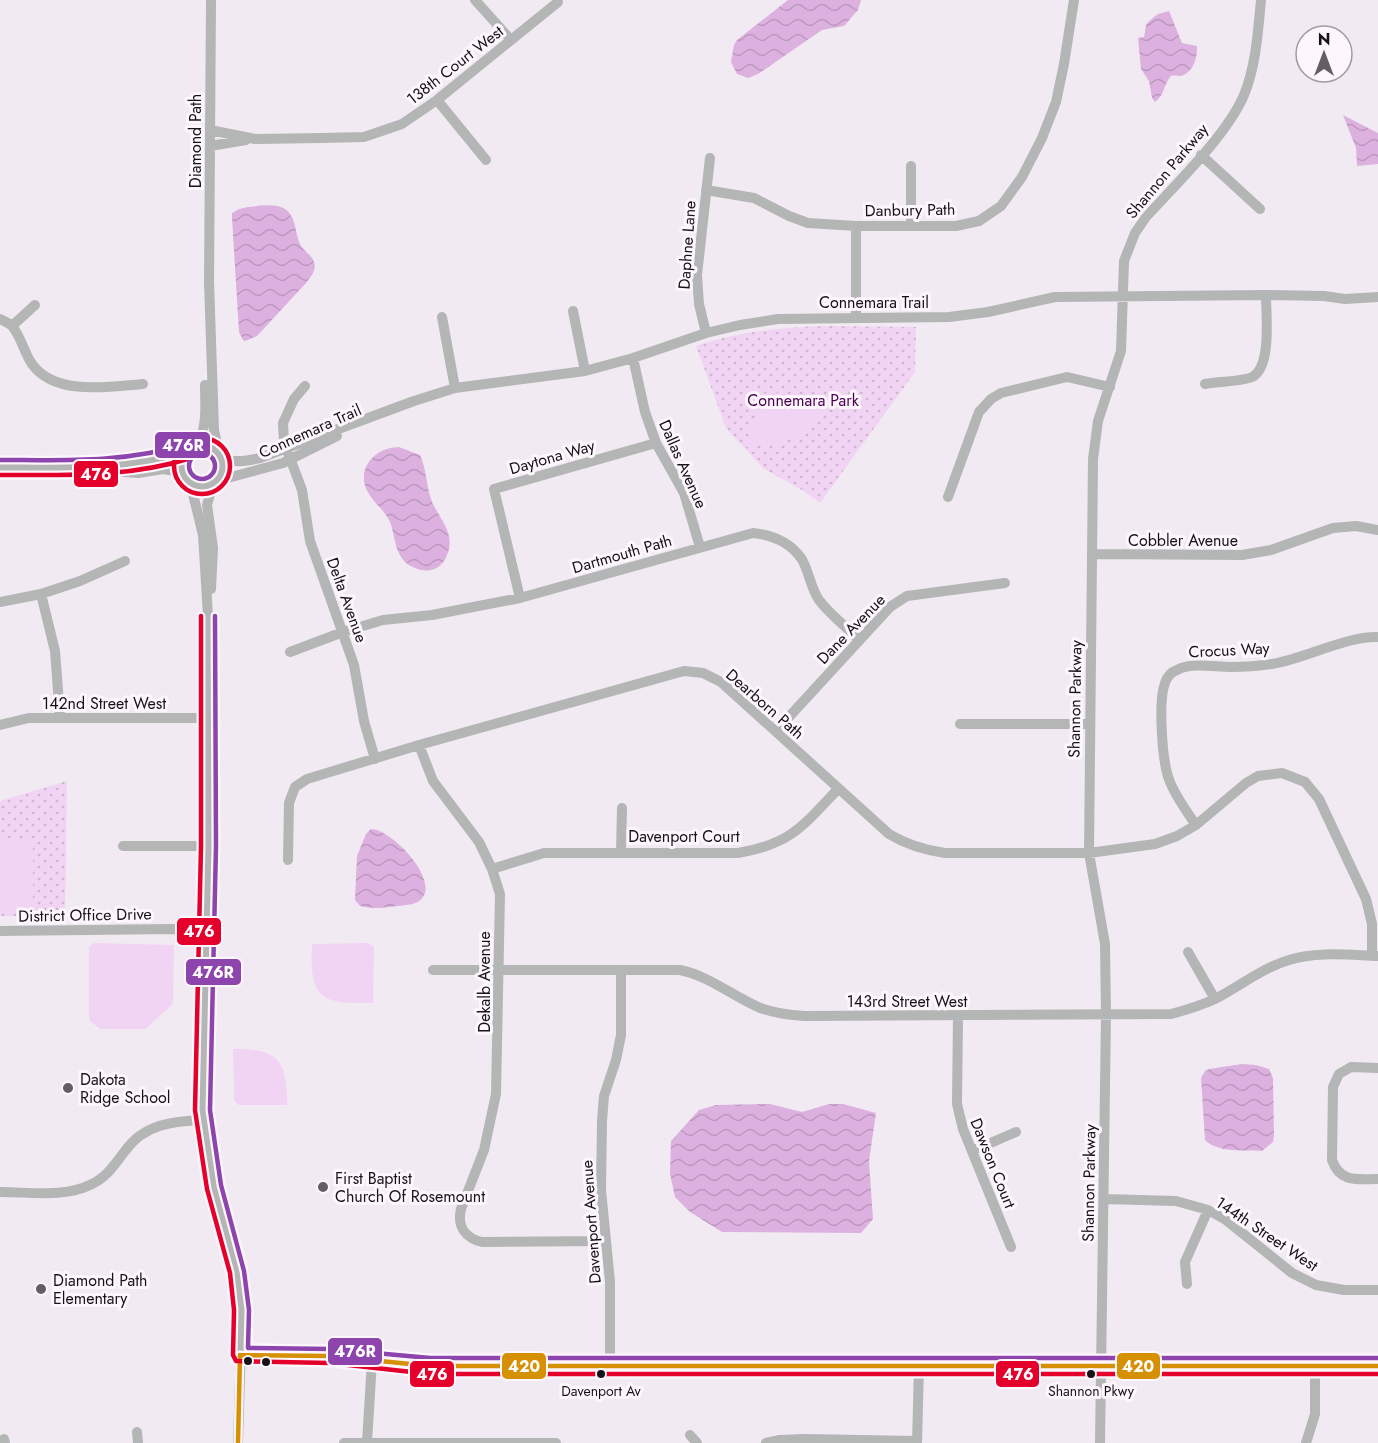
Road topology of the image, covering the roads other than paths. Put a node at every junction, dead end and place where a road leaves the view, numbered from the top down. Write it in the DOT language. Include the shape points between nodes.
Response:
graph roads {
  1 [pos="211,0"];
  2 [pos="475,0"];
  3 [pos="1074,0"];
  4 [pos="1261,0"];
  5 [pos="558,2"];
  6 [pos="511,40"];
  7 [pos="437,100"];
  8 [pos="210,130"];
  9 [pos="255,139"];
  10 [pos="210,146"];
  11 [pos="1201,155"];
  12 [pos="710,158"];
  13 [pos="486,160"];
  14 [pos="911,166"];
  15 [pos="706,190"];
  16 [pos="1260,208"];
  17 [pos="856,226"];
  18 [pos="911,226"];
  19 [pos="209,281"];
  20 [pos="1122,296"];
  21 [pos="1266,296"];
  22 [pos="1378,297"];
  23 [pos="35,305"];
  24 [pos="573,310"];
  25 [pos="442,317"];
  26 [pos="856,317"];
  27 [pos="0,318"];
  28 [pos="12,326"];
  29 [pos="706,333"];
  30 [pos="633,358"];
  31 [pos="585,371"];
  32 [pos="142,384"];
  33 [pos="1204,384"];
  34 [pos="304,386"];
  35 [pos="1110,387"];
  36 [pos="455,388"];
  37 [pos="656,443"];
  38 [pos="189,451"];
  39 [pos="220,453"];
  40 [pos="287,454"];
  41 [pos="0,467"];
  42 [pos="99,467"];
  43 [pos="187,480"];
  44 [pos="217,482"];
  45 [pos="948,497"];
  46 [pos="1378,530"];
  47 [pos="700,547"];
  48 [pos="1092,554"];
  49 [pos="125,561"];
  50 [pos="1005,583"];
  51 [pos="41,594"];
  52 [pos="520,598"];
  53 [pos="0,602"];
  54 [pos="208,616"];
  55 [pos="343,632"];
  56 [pos="1378,637"];
  57 [pos="860,640"];
  58 [pos="290,652"];
  59 [pos="60,717"];
  60 [pos="209,718"];
  61 [pos="960,724"];
  62 [pos="1089,724"];
  63 [pos="0,725"];
  64 [pos="776,731"];
  65 [pos="419,745"];
  66 [pos="375,759"];
  67 [pos="838,789"];
  68 [pos="622,808"];
  69 [pos="1196,825"];
  70 [pos="123,846"];
  71 [pos="209,846"];
  72 [pos="621,852"];
  73 [pos="1089,853"];
  74 [pos="288,860"];
  75 [pos="492,869"];
  76 [pos="0,931"];
  77 [pos="206,932"];
  78 [pos="1188,952"];
  79 [pos="1375,956"];
  80 [pos="433,970"];
  81 [pos="499,970"];
  82 [pos="621,970"];
  83 [pos="1215,999"];
  84 [pos="1106,1015"];
  85 [pos="958,1016"];
  86 [pos="1378,1068"];
  87 [pos="204,1120"];
  88 [pos="1016,1132"];
  89 [pos="972,1151"];
  90 [pos="1378,1179"];
  91 [pos="0,1192"];
  92 [pos="1104,1199"];
  93 [pos="1208,1210"];
  94 [pos="606,1241"];
  95 [pos="1011,1247"];
  96 [pos="1187,1284"];
  97 [pos="1378,1290"];
  98 [pos="240,1355"];
  99 [pos="372,1361"];
  100 [pos="610,1366"];
  101 [pos="919,1366"];
  102 [pos="1102,1366"];
  103 [pos="1315,1366"];
  104 [pos="1378,1366"];
  105 [pos="805,1441"];
  106 [pos="367,1442"];
  107 [pos="917,1442"];
  108 [pos="238,1443"];
  109 [pos="344,1443"];
  110 [pos="447,1443"];
  111 [pos="556,1443"];
  112 [pos="766,1443"];
  113 [pos="1100,1443"];
  114 [pos="1306,1443"];
  1 -- 8 [label="street, Diamond Path"];
  2 -- 6 [label="street"];
  3 -- 18 [label="street, Danbury Path" via="1056,102 1042,138 1015,187 1001,206 979,221 956,226"];
  4 -- 11 [label="street, Shannon Parkway" via="1251,73 1244,95 1233,117"];
  5 -- 6 [label="street, 138th Court West"];
  6 -- 7 [label="street, 138th Court West"];
  7 -- 9 [label="street, 138th Court West" via="402,124 364,136"];
  7 -- 13 [label="street"];
  8 -- 9 [label="street, 138th Court West"];
  8 -- 10 [label="street, Diamond Path"];
  9 -- 10 [label="street, 138th Court West"];
  10 -- 19 [label="street, Diamond Path"];
  11 -- 16 [label="street"];
  11 -- 20 [label="street, Shannon Parkway" via="1135,233 1124,261"];
  12 -- 15 [label="street, Daphne Lane"];
  14 -- 18 [label="street"];
  15 -- 17 [label="street, Danbury Path" via="754,198 808,223"];
  15 -- 29 [label="street, Daphne Lane" via="697,275"];
  17 -- 18 [label="street, Danbury Path"];
  17 -- 26 [label="street"];
  19 -- 38 [label="street, Diamond Path" via="204,420 200,437"];
  19 -- 39 [label="street, Diamond Path" via="213,416"];
  20 -- 21 [label="street, Connemara Trail"];
  20 -- 26 [label="street, Connemara Trail" via="1055,297 949,317"];
  20 -- 35 [label="street, Shannon Parkway" via="1121,351"];
  21 -- 22 [label="street, Connemara Trail"];
  21 -- 33 [label="street" via="1266,352 1260,369 1252,377"];
  23 -- 28 [label="street"];
  24 -- 31 [label="street"];
  25 -- 36 [label="street"];
  26 -- 29 [label="street, Connemara Trail" via="778,319"];
  27 -- 28 [label="street"];
  28 -- 32 [label="street" via="32,364 44,377 65,385"];
  29 -- 30 [label="street, Connemara Trail"];
  30 -- 31 [label="street, Connemara Trail"];
  30 -- 37 [label="street, Dallas Avenue"];
  31 -- 36 [label="street, Connemara Trail"];
  34 -- 40 [label="street" via="283,423"];
  35 -- 45 [label="street" via="1067,377 990,399 979,412"];
  35 -- 48 [label="street, Shannon Parkway" via="1098,421 1093,459"];
  36 -- 40 [label="street, Connemara Trail"];
  37 -- 47 [label="street, Dallas Avenue" via="684,493"];
  37 -- 52 [label="street, Daytona Way" via="494,489"];
  38 -- 39 [label="street" via="204,446"];
  38 -- 42 [label="street" via="150,462"];
  38 -- 43 [label="street, Diamond Path" via="182,464"];
  39 -- 40 [label="street, Connemara Trail" via="240,462"];
  39 -- 44 [label="street, Diamond Path" via="222,472"];
  40 -- 44 [label="street, Connemara Trail"];
  40 -- 55 [label="street, Delta Avenue" via="302,490 310,541"];
  41 -- 42 [label="street"];
  42 -- 43 [label="street" via="138,472 168,469"];
  43 -- 44 [label="street" via="201,487"];
  43 -- 54 [label="street, Diamond Path" via="198,506 203,535"];
  44 -- 54 [label="street, Diamond Path" via="207,505 213,548"];
  46 -- 48 [label="street, Cobbler Avenue" via="1356,526 1333,528 1271,550 1242,555"];
  47 -- 52 [label="street, Dartmouth Path"];
  47 -- 57 [label="street, Dartmouth Path" via="753,533 783,540 801,558 821,602"];
  48 -- 62 [label="street, Shannon Parkway"];
  49 -- 51 [label="street"];
  50 -- 57 [label="street, Dane Avenue" via="907,596 890,607"];
  51 -- 53 [label="street"];
  51 -- 59 [label="street" via="55,651"];
  52 -- 55 [label="street, Dartmouth Path" via="383,620"];
  54 -- 60 [label="street, Diamond Path"];
  55 -- 58 [label="street, Dartmouth Path"];
  55 -- 66 [label="street, Delta Avenue"];
  56 -- 69 [label="street, Crocus Way" via="1273,664 1189,666 1170,674 1163,691 1164,765 1170,784"];
  57 -- 64 [label="street, Dane Avenue"];
  59 -- 60 [label="street, 142nd Street West"];
  59 -- 63 [label="street, 142nd Street West" via="29,718"];
  60 -- 71 [label="street, Diamond Path"];
  61 -- 62 [label="street"];
  62 -- 73 [label="street, Shannon Parkway"];
  64 -- 65 [label="street, Dearborn Path" via="720,682 703,673 684,671"];
  64 -- 67 [label="street, Dearborn Path"];
  65 -- 66 [label="street, Dearborn Path"];
  65 -- 75 [label="street, Dekalb Avenue" via="433,782 479,842"];
  66 -- 74 [label="street, Dearborn Path" via="307,779 295,787 289,803"];
  67 -- 72 [label="street, Davenport Court" via="798,830 763,849 738,853"];
  67 -- 73 [label="street, Dearborn Path" via="889,834 922,850"];
  68 -- 72 [label="street, Davenport Court"];
  69 -- 73 [label="street, Dearborn Path" via="1155,844"];
  69 -- 79 [label="street, Dearborn Path" via="1258,776 1282,773 1305,782 1319,799 1366,899"];
  70 -- 71 [label="street"];
  71 -- 77 [label="street, Diamond Path"];
  72 -- 75 [label="street" via="544,853"];
  73 -- 84 [label="street, Shannon Parkway" via="1105,944"];
  75 -- 81 [label="street, Dekalb Avenue" via="500,894"];
  76 -- 77 [label="street, District Office Drive"];
  77 -- 87 [label="street, Diamond Path"];
  78 -- 83 [label="street"];
  79 -- 83 [label="street, 143rd Street West" via="1291,959"];
  80 -- 81 [label="street, 143rd Street West"];
  81 -- 82 [label="street, 143rd Street West"];
  81 -- 94 [label="street, Dekalb Avenue" via="496,1094 484,1150 460,1212 460,1224 466,1234 482,1242"];
  82 -- 85 [label="street, 143rd Street West" via="686,972 711,980 756,1006 788,1015"];
  82 -- 94 [label="street, Davenport Avenue" via="621,1035 602,1114 601,1190"];
  83 -- 84 [label="street, 143rd Street West" via="1171,1014"];
  84 -- 85 [label="street, 143rd Street West"];
  84 -- 92 [label="street, Shannon Parkway"];
  85 -- 89 [label="street, Dawson Court" via="957,1104"];
  86 -- 90 [label="street" via="1351,1067 1339,1074 1333,1088 1332,1160 1341,1176"];
  87 -- 91 [label="street" via="173,1121 147,1131 132,1142 102,1178 77,1190"];
  87 -- 98 [label="street, Diamond Path" via="214,1187 237,1272 242,1310"];
  88 -- 89 [label="street"];
  89 -- 95 [label="street, Dawson Court"];
  92 -- 93 [label="street, 144th Street West" via="1176,1201"];
  92 -- 102 [label="street, Shannon Parkway"];
  93 -- 96 [label="street" via="1185,1262"];
  93 -- 97 [label="street, 144th Street West" via="1292,1273 1316,1285"];
  94 -- 100 [label="street, Davenport Avenue"];
  98 -- 99 [label="street" via="330,1356"];
  98 -- 108 [label="street, Diamond Path"];
  99 -- 100 [label="street" via="430,1366"];
  99 -- 106 [label="street"];
  100 -- 101 [label="street"];
  101 -- 102 [label="street"];
  101 -- 107 [label="street"];
  102 -- 103 [label="street"];
  102 -- 113 [label="street, Shannon Parkway"];
  103 -- 104 [label="street"];
  103 -- 114 [label="street" via="1315,1414"];
  105 -- 107 [label="street"];
  105 -- 112 [label="street"];
  106 -- 109 [label="street"];
  106 -- 110 [label="street"];
  110 -- 111 [label="street"];
}
